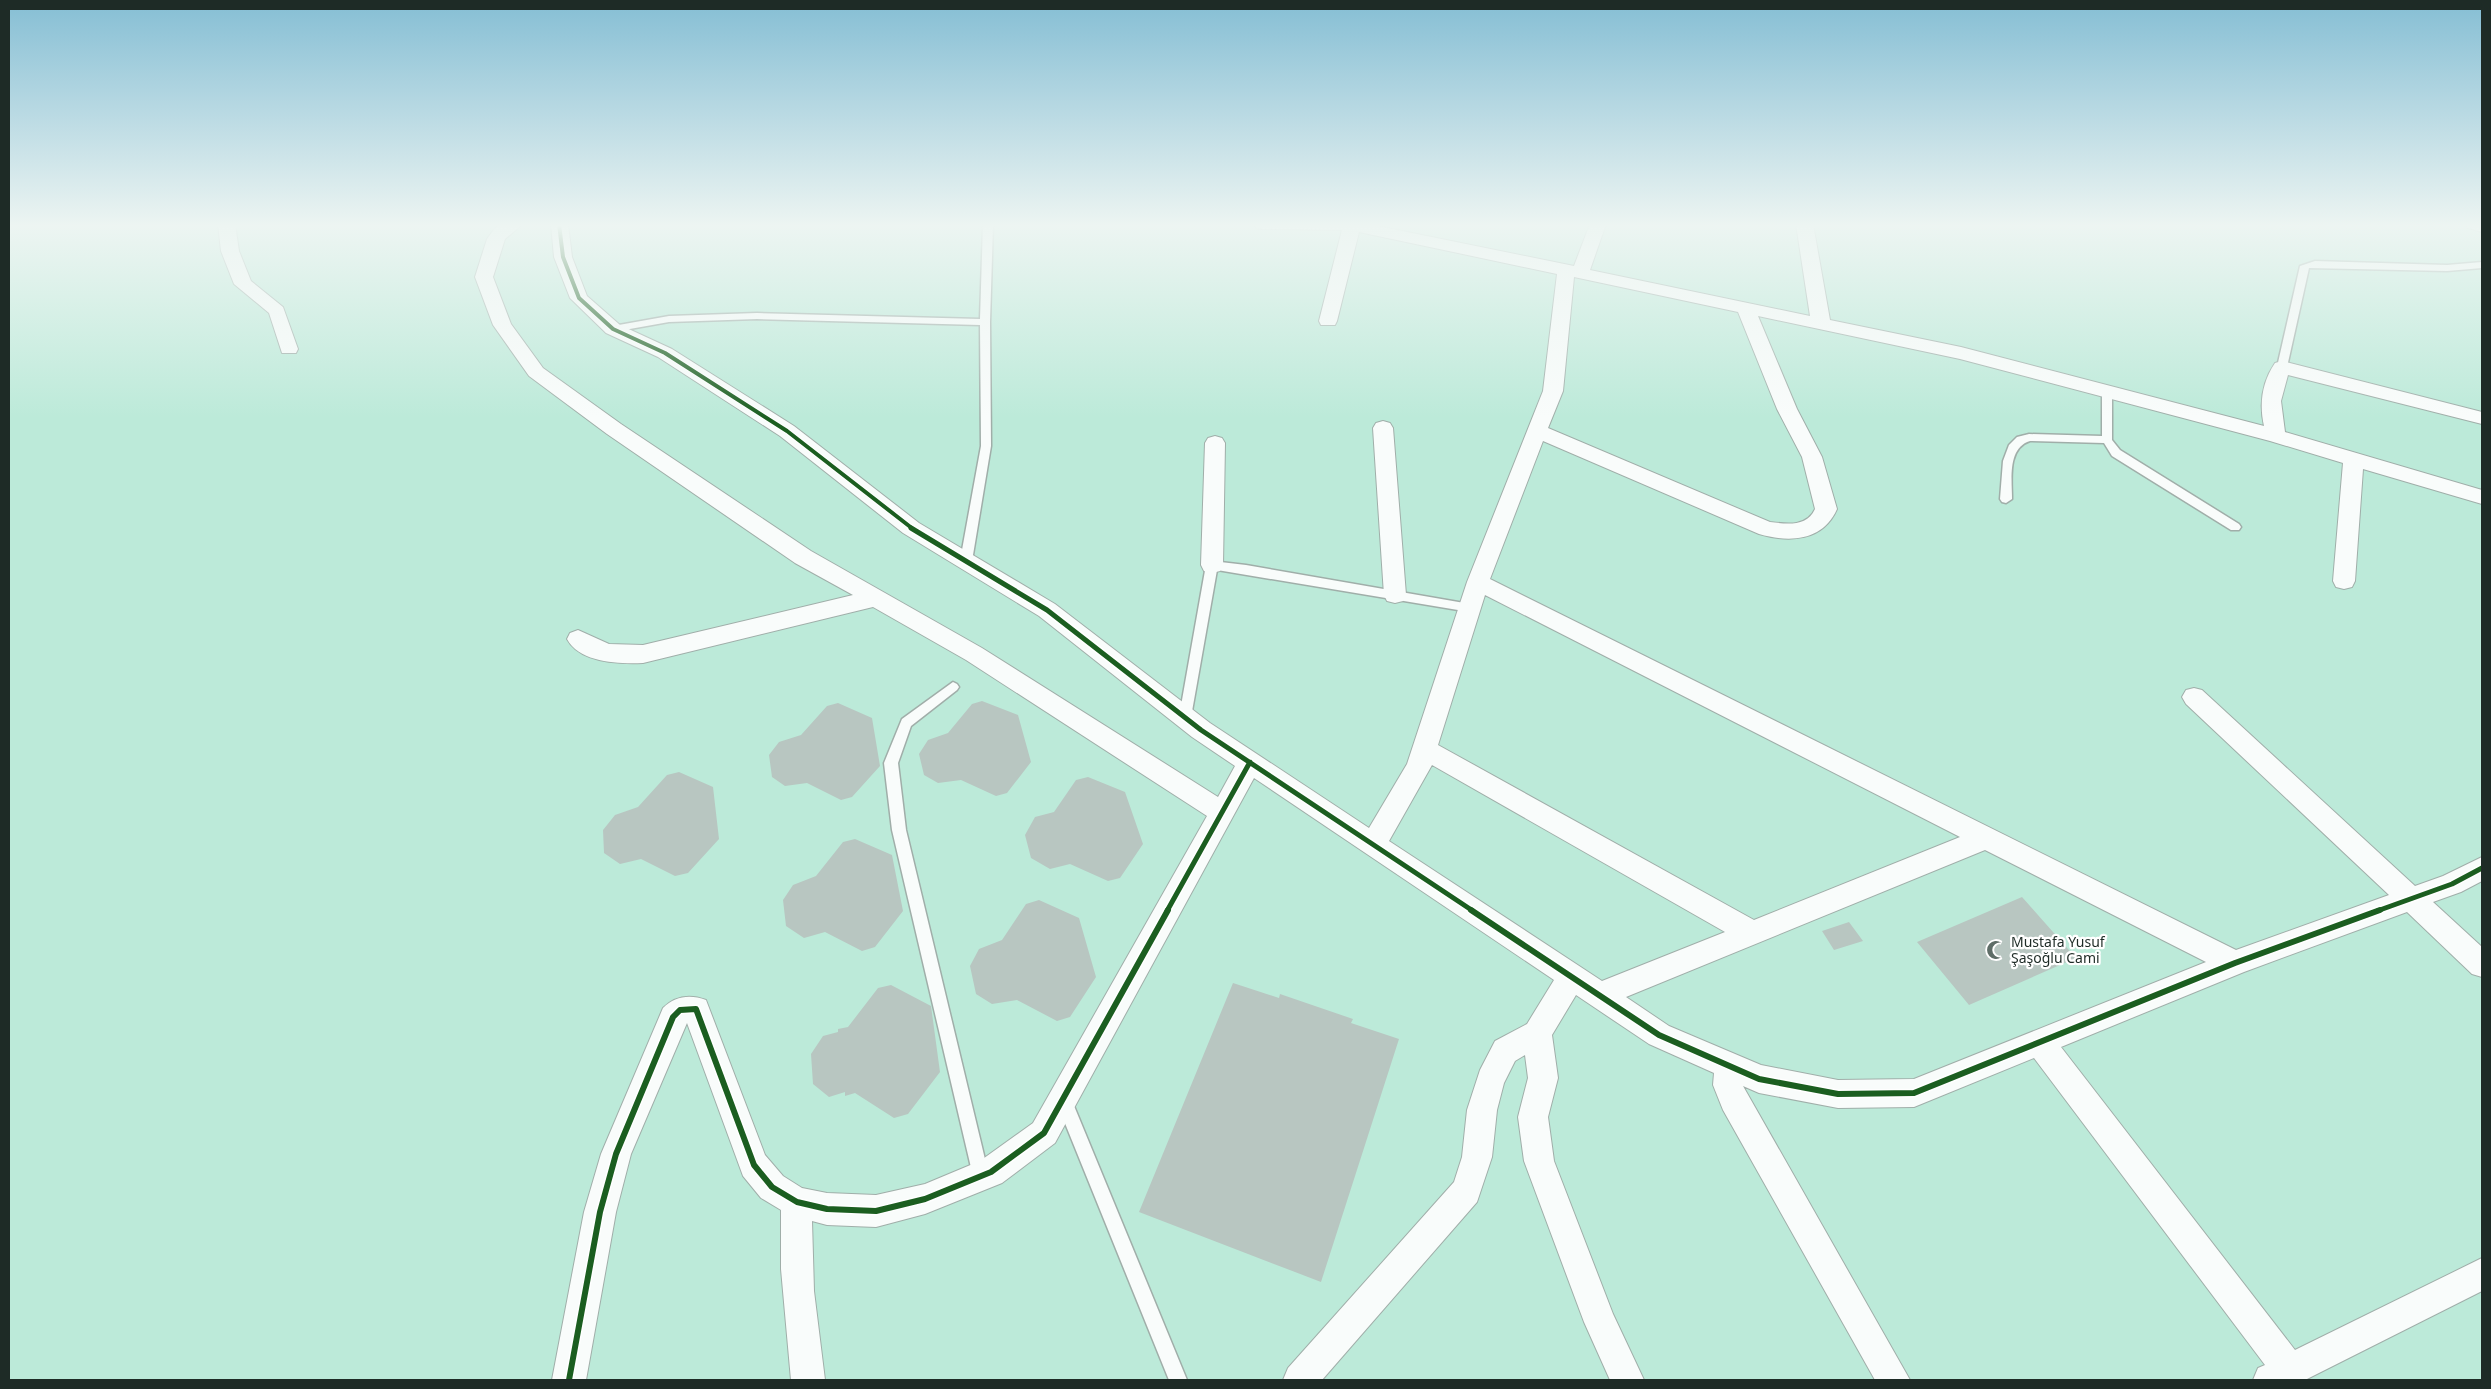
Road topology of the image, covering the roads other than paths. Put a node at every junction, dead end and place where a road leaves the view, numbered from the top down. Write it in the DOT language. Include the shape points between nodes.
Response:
graph roads {
  1 [pos="249,289"];
  2 [pos="488,289"];
  3 [pos="575,289"];
  4 [pos="986,289"];
  5 [pos="1336,289"];
  6 [pos="1570,289"];
  7 [pos="1656,289"];
  8 [pos="1815,289"];
  9 [pos="2300,289"];
  10 [pos="1745,307"];
  11 [pos="985,322"];
  12 [pos="1328,322"];
  13 [pos="1821,324"];
  14 [pos="613,329"];
  15 [pos="289,349"];
  16 [pos="2282,367"];
  17 [pos="2107,393"];
  18 [pos="2482,418"];
  19 [pos="1384,428"];
  20 [pos="1538,431"];
  21 [pos="2276,436"];
  22 [pos="2107,440"];
  23 [pos="1215,443"];
  24 [pos="2353,460"];
  25 [pos="2482,498"];
  26 [pos="2006,499"];
  27 [pos="2235,527"];
  28 [pos="966,561"];
  29 [pos="1212,565"];
  30 [pos="2344,581"];
  31 [pos="1478,582"];
  32 [pos="1395,595"];
  33 [pos="876,598"];
  34 [pos="1470,608"];
  35 [pos="578,639"];
  36 [pos="953,687"];
  37 [pos="2194,697"];
  38 [pos="1185,716"];
  39 [pos="1425,749"];
  40 [pos="1250,762"];
  41 [pos="1222,813"];
  42 [pos="1986,838"];
  43 [pos="1374,844"];
  44 [pos="2482,868"];
  45 [pos="2410,899"];
  46 [pos="1752,933"];
  47 [pos="2235,963"];
  48 [pos="2482,965"];
  49 [pos="1572,976"];
  50 [pos="1600,995"];
  51 [pos="1537,1033"];
  52 [pos="2039,1042"];
  53 [pos="1729,1065"];
  54 [pos="1063,1099"];
  55 [pos="981,1176"];
  56 [pos="797,1202"];
  57 [pos="2482,1274"];
  58 [pos="2280,1375"];
  59 [pos="569,1380"];
  60 [pos="808,1380"];
  61 [pos="1178,1380"];
  62 [pos="1300,1380"];
  63 [pos="1627,1380"];
  64 [pos="1893,1380"];
  1 -- 15 [label="street" via="277,311"];
  2 -- 33 [label="street" via="502,325 536,372 803,557"];
  3 -- 14 [label="street" via="579,298"];
  4 -- 11 [label="lane"];
  5 -- 12 [label="street"];
  6 -- 20 [label="street" via="1553,391"];
  7 -- 10 [label="street"];
  8 -- 13 [label="street"];
  9 -- 16 [label="lane"];
  10 -- 13 [label="street"];
  10 -- 20 [label="street" via="1786,409 1812,457 1826,509 1818,523 1796,531 1767,529"];
  11 -- 14 [label="lane" via="757,316 669,319"];
  11 -- 28 [label="lane" via="986,446"];
  13 -- 17 [label="street" via="1961,353"];
  14 -- 28 [label="street" via="664,353 787,431 911,528"];
  16 -- 18 [label="street"];
  16 -- 21 [label="street" via="2272,389 2269,410"];
  17 -- 21 [label="street"];
  17 -- 22 [label="lane"];
  19 -- 32 [label="street"];
  20 -- 31 [label="street"];
  21 -- 24 [label="street"];
  22 -- 26 [label="lane" via="2029,437 2018,440 2010,449"];
  22 -- 27 [label="lane" via="2128,462"];
  23 -- 29 [label="street"];
  24 -- 25 [label="street"];
  24 -- 30 [label="street"];
  28 -- 38 [label="street" via="1047,610"];
  29 -- 32 [label="lane"];
  29 -- 38 [label="lane"];
  31 -- 34 [label="street"];
  31 -- 42 [label="street"];
  32 -- 34 [label="lane"];
  33 -- 35 [label="street" via="643,654 617,655 594,650"];
  33 -- 41 [label="street" via="974,654"];
  34 -- 39 [label="street"];
  36 -- 55 [label="lane" via="906,723 891,763 899,830"];
  37 -- 45 [label="street"];
  38 -- 40 [label="street"];
  39 -- 43 [label="street" via="1420,766"];
  39 -- 46 [label="street"];
  40 -- 41 [label="street"];
  40 -- 43 [label="street"];
  41 -- 54 [label="street"];
  42 -- 46 [label="street"];
  42 -- 47 [label="street"];
  43 -- 49 [label="street"];
  44 -- 45 [label="street" via="2452,884"];
  45 -- 47 [label="street"];
  45 -- 48 [label="street"];
  46 -- 50 [label="street"];
  47 -- 52 [label="street"];
  49 -- 50 [label="street"];
  49 -- 51 [label="street"];
  50 -- 53 [label="street" via="1659,1035"];
  51 -- 62 [label="street" via="1505,1052 1490,1080 1482,1110 1477,1157 1466,1191"];
  51 -- 63 [label="street" via="1543,1078 1533,1117 1539,1161 1600,1322"];
  52 -- 53 [label="street" via="1914,1093 1838,1094 1759,1079"];
  52 -- 58 [label="street"];
  53 -- 64 [label="street" via="1728,1085 1733,1100"];
  54 -- 55 [label="street" via="1044,1133"];
  54 -- 61 [label="lane"];
  55 -- 56 [label="street" via="925,1199 876,1210 828,1209"];
  56 -- 59 [label="street" via="772,1186 754,1165 696,1009 680,1010 673,1017 616,1154 600,1212"];
  56 -- 60 [label="street" via="798,1293"];
  57 -- 58 [label="street"];
}
